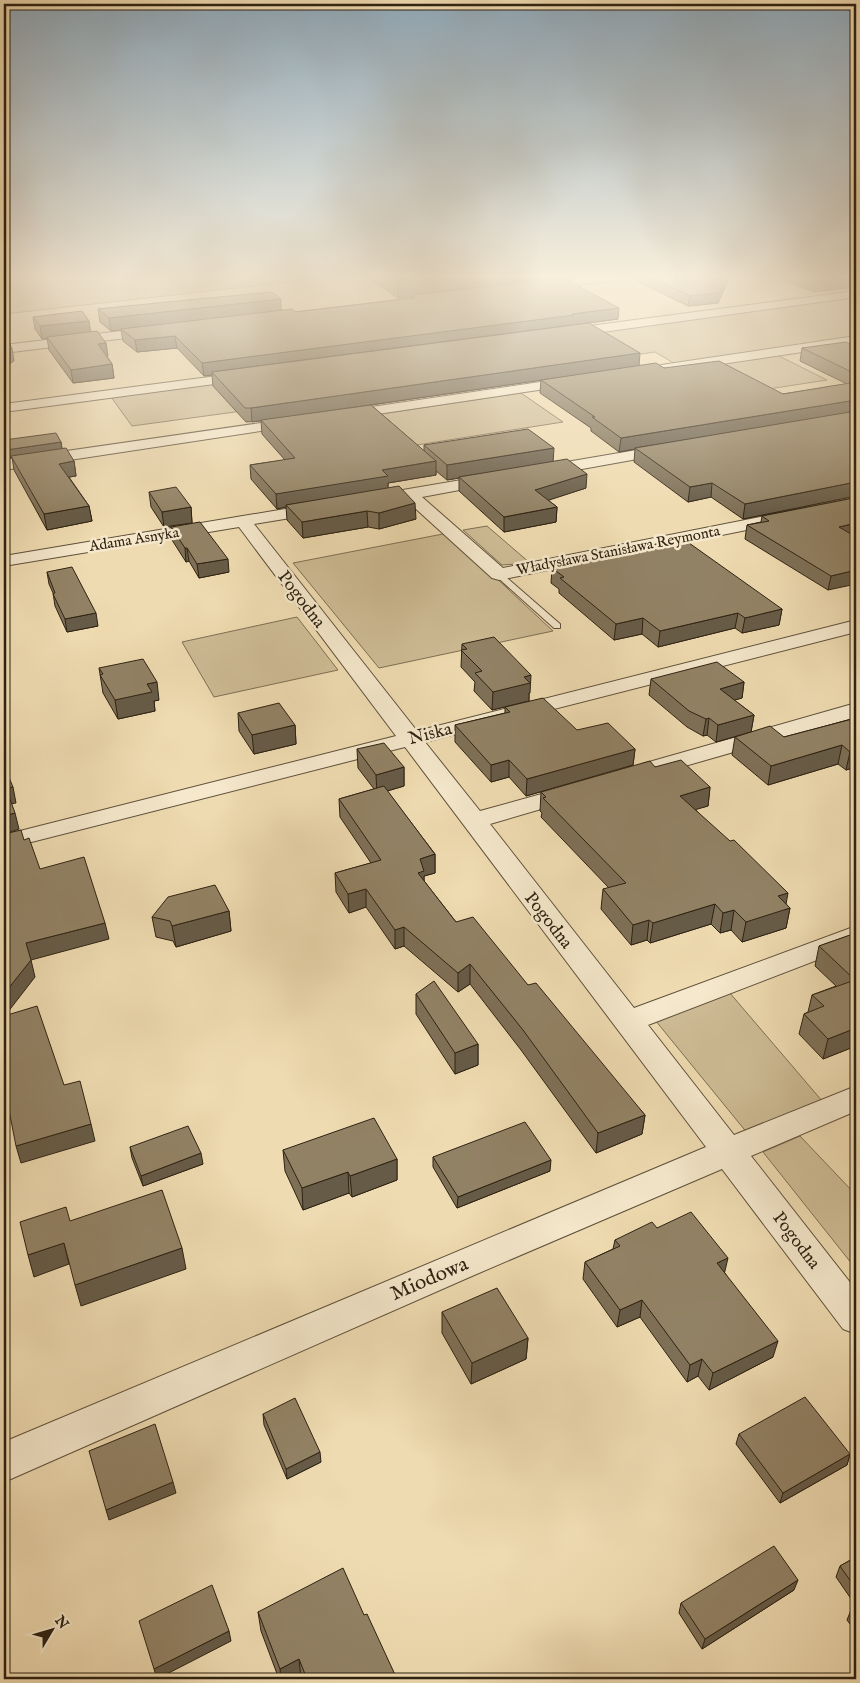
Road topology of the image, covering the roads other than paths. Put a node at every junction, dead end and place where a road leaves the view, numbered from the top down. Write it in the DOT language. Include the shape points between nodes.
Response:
graph roads {
  1 [pos="743,357"];
  2 [pos="651,370"];
  3 [pos="257,374"];
  4 [pos="593,379"];
  5 [pos="4,408"];
  6 [pos="329,417"];
  7 [pos="309,420"];
  8 [pos="681,448"];
  9 [pos="4,465"];
  10 [pos="526,474"];
  11 [pos="506,478"];
  12 [pos="409,494"];
  13 [pos="360,502"];
  14 [pos="856,502"];
  15 [pos="341,505"];
  16 [pos="244,521"];
  17 [pos="4,561"];
  18 [pos="499,574"];
  19 [pos="557,626"];
  20 [pos="856,626"];
  21 [pos="856,710"];
  22 [pos="408,738"];
  23 [pos="626,776"];
  24 [pos="597,785"];
  25 [pos="473,821"];
  26 [pos="4,842"];
  27 [pos="856,935"];
  28 [pos="628,1021"];
  29 [pos="856,1098"];
  30 [pos="730,1153"];
  31 [pos="856,1318"];
  32 [pos="4,1462"];
  1 -- 2 [label="street"];
  3 -- 5 [label="street"];
  4 -- 6 [label="street"];
  7 -- 9 [label="street"];
  8 -- 10 [label="street"];
  11 -- 12 [label="street"];
  12 -- 13 [label="street"];
  12 -- 18 [label="street, Władysława Stanisława Reymonta"];
  14 -- 18 [label="street, Władysława Stanisława Reymonta"];
  15 -- 16 [label="street, Adama Asnyka"];
  16 -- 17 [label="street, Adama Asnyka"];
  16 -- 22 [label="street, Pogodna"];
  18 -- 19 [label="lane"];
  20 -- 22 [label="street, Niska"];
  21 -- 23 [label="street"];
  22 -- 25 [label="street, Pogodna"];
  22 -- 26 [label="street, Niska"];
  24 -- 25 [label="street"];
  25 -- 28 [label="street, Pogodna"];
  27 -- 28 [label="street"];
  28 -- 30 [label="street, Pogodna"];
  29 -- 30 [label="street, Miodowa"];
  30 -- 31 [label="street, Pogodna"];
  30 -- 32 [label="street, Miodowa" via="450,1269"];
}
